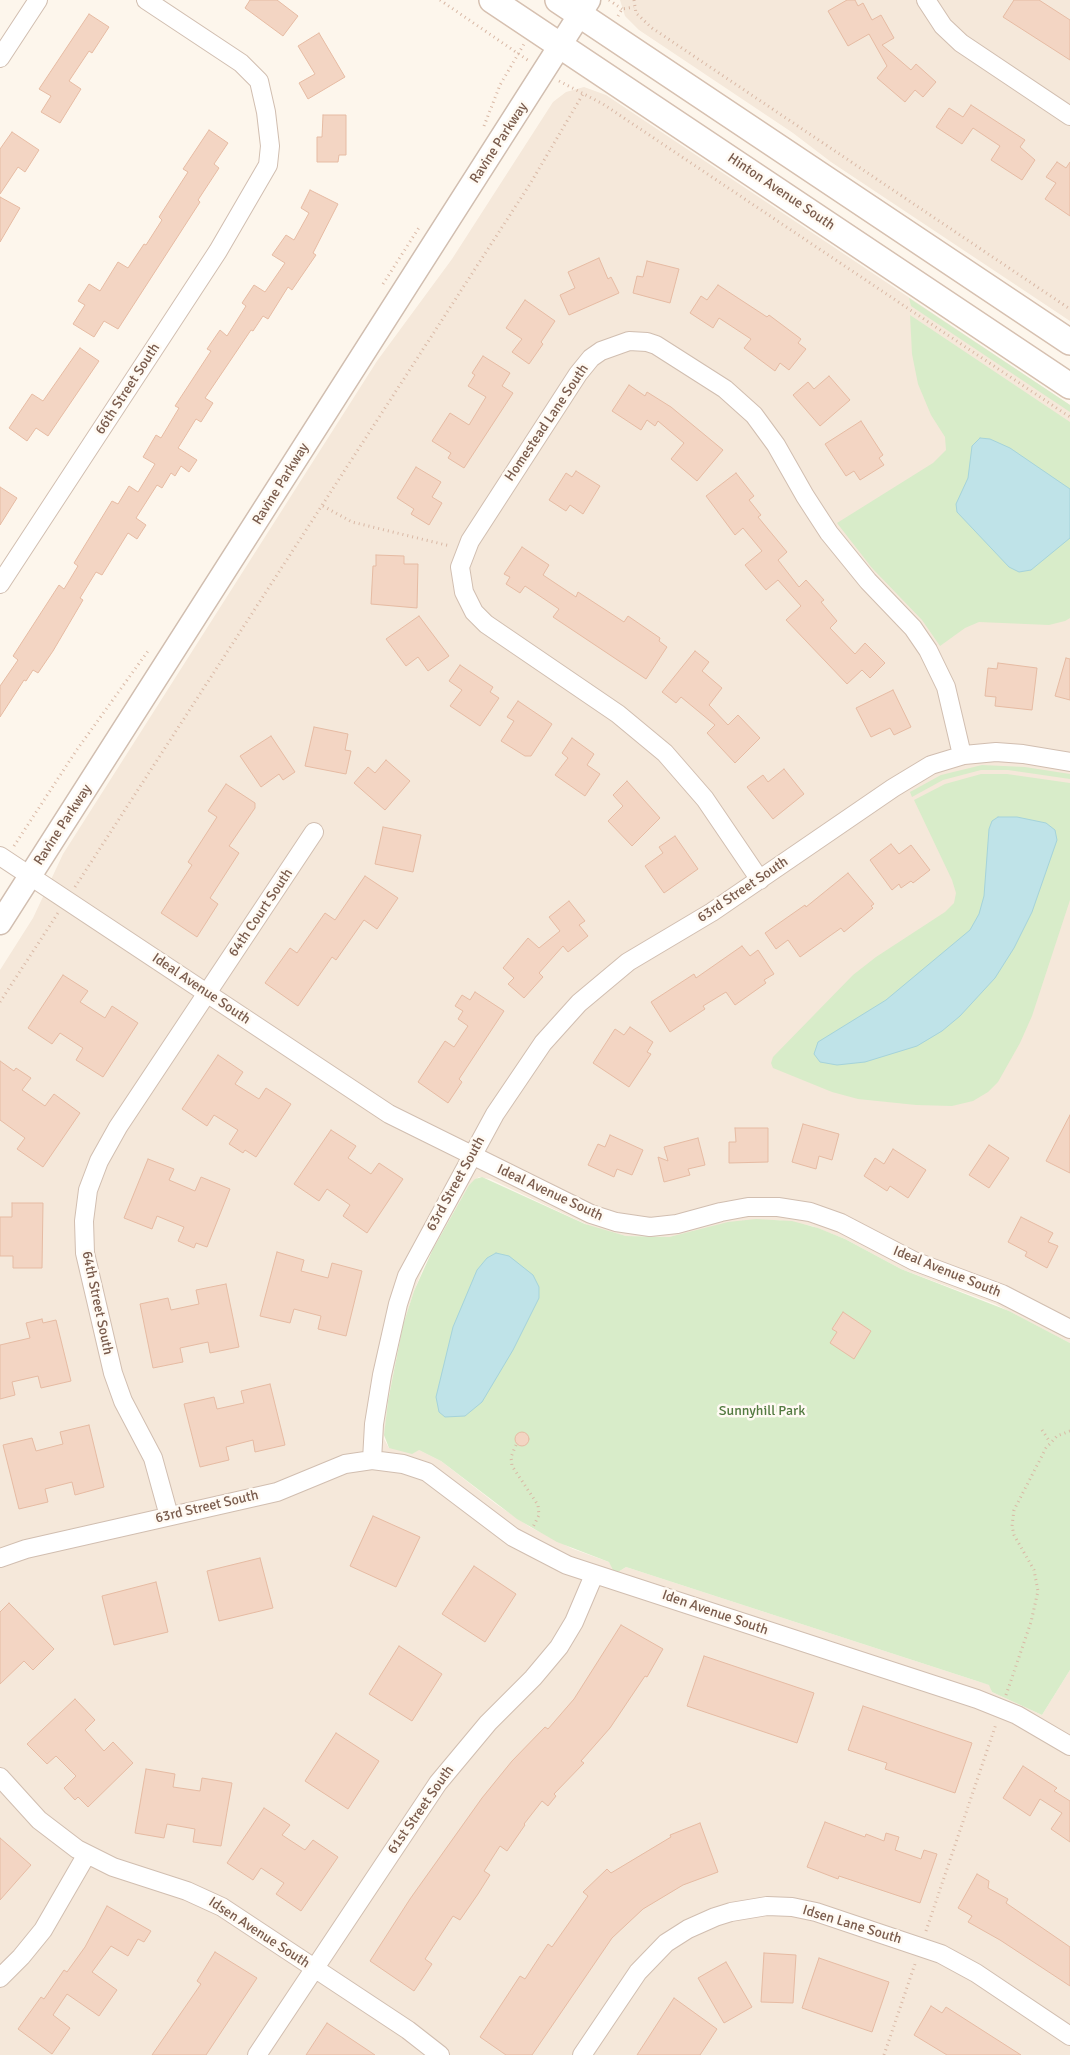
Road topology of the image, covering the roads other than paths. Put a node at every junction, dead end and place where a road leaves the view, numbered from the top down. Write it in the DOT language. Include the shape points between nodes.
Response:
graph roads {
  1 [pos="38,0"];
  2 [pos="146,0"];
  3 [pos="492,0"];
  4 [pos="558,0"];
  5 [pos="926,0"];
  6 [pos="585,7"];
  7 [pos="562,46"];
  8 [pos="0,58"];
  9 [pos="1070,116"];
  10 [pos="1070,342"];
  11 [pos="1070,386"];
  12 [pos="2,575"];
  13 [pos="962,755"];
  14 [pos="1070,762"];
  15 [pos="314,832"];
  16 [pos="2,858"];
  17 [pos="30,876"];
  18 [pos="760,880"];
  19 [pos="0,923"];
  20 [pos="208,993"];
  21 [pos="472,1156"];
  22 [pos="1067,1321"];
  23 [pos="372,1460"];
  24 [pos="169,1516"];
  25 [pos="0,1558"];
  26 [pos="594,1575"];
  27 [pos="1070,1746"];
  28 [pos="0,1776"];
  29 [pos="87,1854"];
  30 [pos="314,1968"];
  31 [pos="0,1978"];
  32 [pos="1070,2036"];
  33 [pos="257,2055"];
  34 [pos="440,2055"];
  35 [pos="582,2055"];
  1 -- 8 [label="street"];
  2 -- 12 [label="street, 66th Street South" via="241,63 259,81 270,146 268,165 218,251"];
  3 -- 7 [label="main road, Hinton Avenue South"];
  4 -- 6 [label="main road"];
  5 -- 9 [label="street" via="943,26 961,43"];
  6 -- 7 [label="street, Ravine Parkway"];
  6 -- 10 [label="main road"];
  7 -- 11 [label="main road, Hinton Avenue South"];
  7 -- 17 [label="street, Ravine Parkway"];
  13 -- 14 [label="street, 63rd Street South" via="1008,752"];
  13 -- 18 [label="street, 63rd Street South" via="936,763 912,776"];
  13 -- 18 [label="street, Homestead Lane South" via="948,694 928,650 913,628 868,581 829,533 764,428 750,411 725,389 656,345 638,341 606,348 586,362 466,550 460,576 465,596 474,612 492,628 618,714 653,742 694,786"];
  15 -- 20 [label="street, 64th Court South"];
  16 -- 17 [label="street, Ideal Avenue South"];
  17 -- 19 [label="street, Ravine Parkway"];
  17 -- 20 [label="street, Ideal Avenue South"];
  18 -- 21 [label="street, 63rd Street South" via="628,962 579,1003 536,1053 495,1114"];
  20 -- 21 [label="street, Ideal Avenue South" via="389,1114"];
  20 -- 24 [label="street, 64th Street South" via="103,1153 90,1185 84,1214 87,1264 113,1373 153,1458"];
  21 -- 22 [label="street, Ideal Avenue South" via="592,1214 629,1225 670,1225 757,1206 821,1215 841,1222 914,1261"];
  21 -- 23 [label="street, 63rd Street South" via="414,1261 402,1292 379,1391"];
  23 -- 24 [label="street, 63rd Street South" via="345,1464 276,1492"];
  23 -- 26 [label="street, Iden Avenue South" via="408,1465 427,1472 513,1537"];
  24 -- 25 [label="street, 63rd Street South"];
  26 -- 27 [label="street, Iden Avenue South" via="977,1699 1017,1714"];
  26 -- 30 [label="street, 61st Street South" via="574,1622 559,1647 446,1773"];
  28 -- 29 [label="street, Idsen Avenue South" via="46,1826"];
  29 -- 30 [label="street, Idsen Avenue South" via="121,1870 204,1898"];
  29 -- 31 [label="street" via="32,1946"];
  30 -- 33 [label="street, 61st Street South"];
  30 -- 34 [label="street, Idsen Avenue South"];
  32 -- 35 [label="street, Idsen Lane South" via="976,1973 940,1954 816,1912 767,1906 715,1917 666,1943 634,1977"];
}
